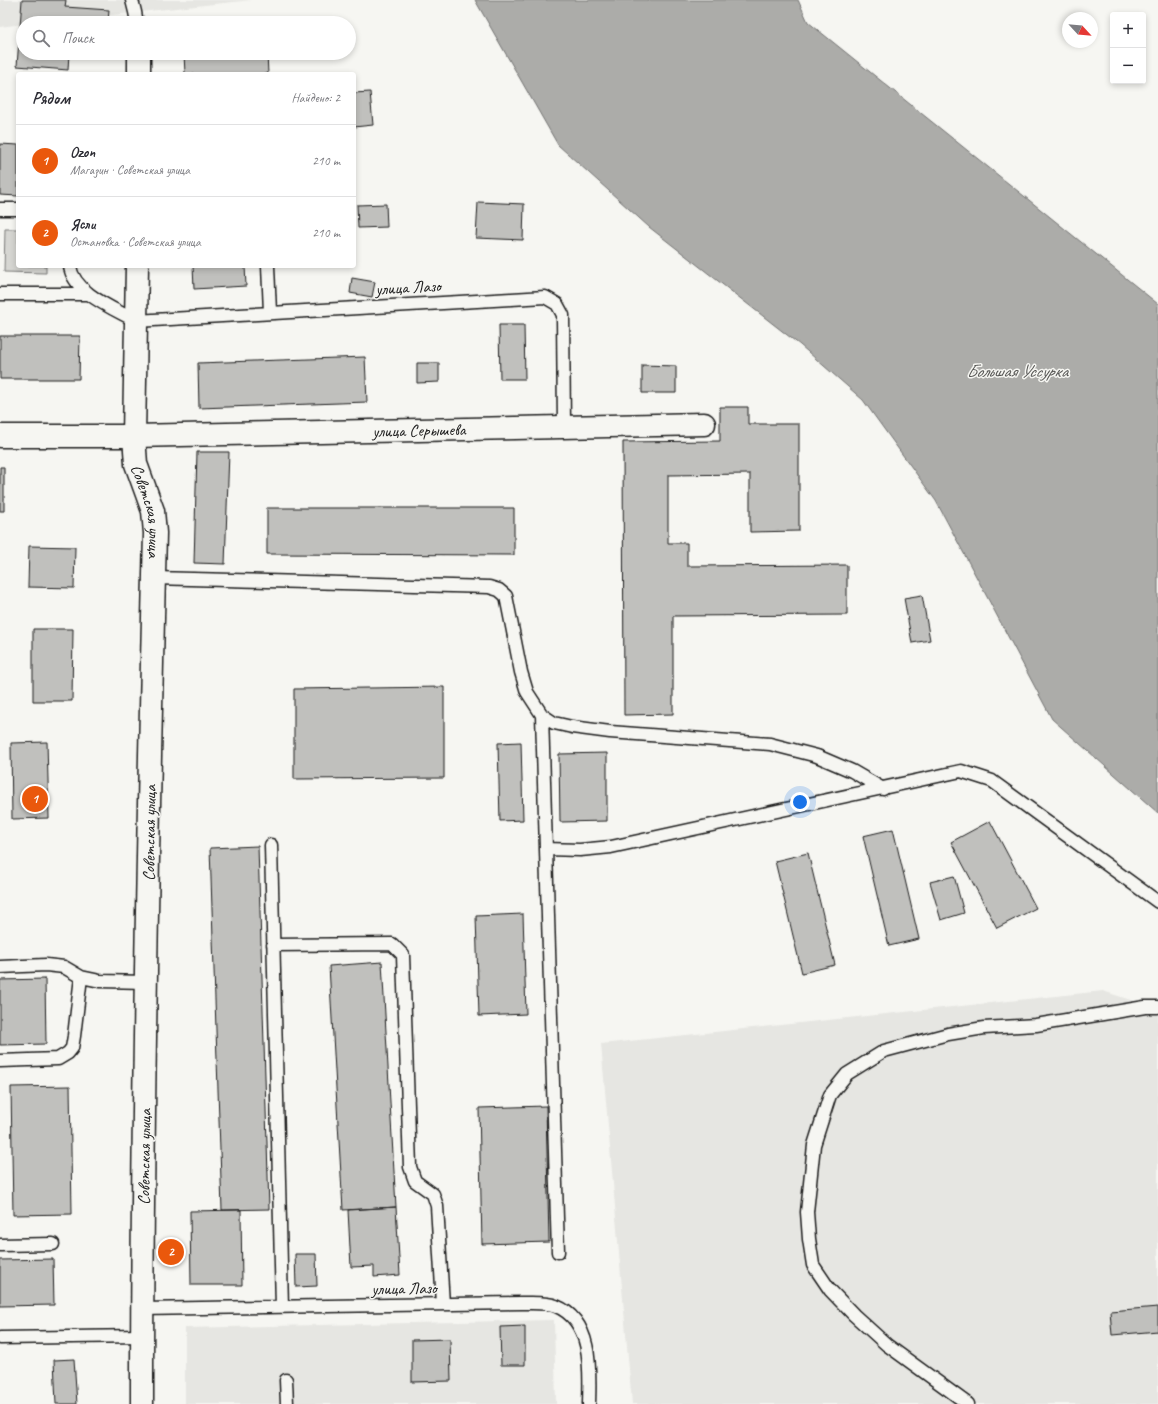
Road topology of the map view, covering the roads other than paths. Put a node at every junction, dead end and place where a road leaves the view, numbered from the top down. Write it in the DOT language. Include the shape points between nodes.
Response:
graph roads {
  1 [pos="132,0"];
  2 [pos="136,16"];
  3 [pos="139,60"];
  4 [pos="139,72"];
  5 [pos="0,209"];
  6 [pos="16,209"];
  7 [pos="70,268"];
  8 [pos="137,268"];
  9 [pos="268,268"];
  10 [pos="0,294"];
  11 [pos="88,294"];
  12 [pos="270,312"];
  13 [pos="136,321"];
  14 [pos="704,424"];
  15 [pos="564,426"];
  16 [pos="0,436"];
  17 [pos="134,436"];
  18 [pos="154,578"];
  19 [pos="542,715"];
  20 [pos="883,789"];
  21 [pos="271,845"];
  22 [pos="546,849"];
  23 [pos="1158,902"];
  24 [pos="273,945"];
  25 [pos="0,967"];
  26 [pos="81,977"];
  27 [pos="146,982"];
  28 [pos="1158,1008"];
  29 [pos="0,1061"];
  30 [pos="53,1244"];
  31 [pos="0,1245"];
  32 [pos="558,1252"];
  33 [pos="442,1304"];
  34 [pos="282,1308"];
  35 [pos="142,1309"];
  36 [pos="142,1336"];
  37 [pos="0,1338"];
  38 [pos="286,1380"];
  39 [pos="142,1404"];
  40 [pos="287,1404"];
  41 [pos="589,1404"];
  42 [pos="968,1404"];
  1 -- 2 [label="lane"];
  3 -- 4 [label="main road"];
  5 -- 6 [label="lane"];
  7 -- 11 [label="lane" via="77,282"];
  8 -- 13 [label="main road, Советская улица"];
  9 -- 12 [label="lane"];
  10 -- 11 [label="lane"];
  11 -- 13 [label="lane"];
  12 -- 13 [label="lane, улица Лазо"];
  12 -- 15 [label="lane, улица Лазо" via="545,297 557,304 563,314"];
  13 -- 17 [label="main road, Советская улица"];
  14 -- 15 [label="main road, улица Серышева"];
  15 -- 17 [label="main road, улица Серышева"];
  16 -- 17 [label="main road, улица Серышева"];
  17 -- 18 [label="main road, Советская улица" via="136,464 153,511"];
  18 -- 19 [label="lane" via="489,587 499,590 506,596 520,672 527,692"];
  18 -- 27 [label="main road, Советская улица"];
  19 -- 20 [label="lane" via="554,723 572,727 792,748 845,768"];
  19 -- 22 [label="lane"];
  20 -- 22 [label="lane" via="611,847 580,850"];
  20 -- 23 [label="lane" via="961,771 992,781"];
  21 -- 24 [label="lane"];
  22 -- 32 [label="lane"];
  24 -- 33 [label="lane" via="392,944 403,955 410,1168 415,1182 433,1194 437,1206"];
  24 -- 34 [label="lane"];
  25 -- 26 [label="lane" via="58,966"];
  26 -- 27 [label="lane" via="100,981"];
  26 -- 29 [label="lane" via="72,1048 68,1053 58,1060"];
  27 -- 35 [label="main road, Советская улица"];
  28 -- 42 [label="lane" via="1145,1007 1036,1025 984,1028 948,1034 884,1051 847,1074 830,1095 814,1146 808,1212 813,1265 830,1290 887,1345"];
  30 -- 31 [label="lane"];
  33 -- 34 [label="lane, улица Лазо"];
  33 -- 41 [label="lane, улица Лазо" via="554,1305 569,1313 578,1323 587,1344"];
  34 -- 35 [label="lane, улица Лазо"];
  35 -- 36 [label="main road, Советская улица"];
  36 -- 37 [label="lane"];
  36 -- 39 [label="main road, Советская улица"];
  38 -- 40 [label="lane"];
}
